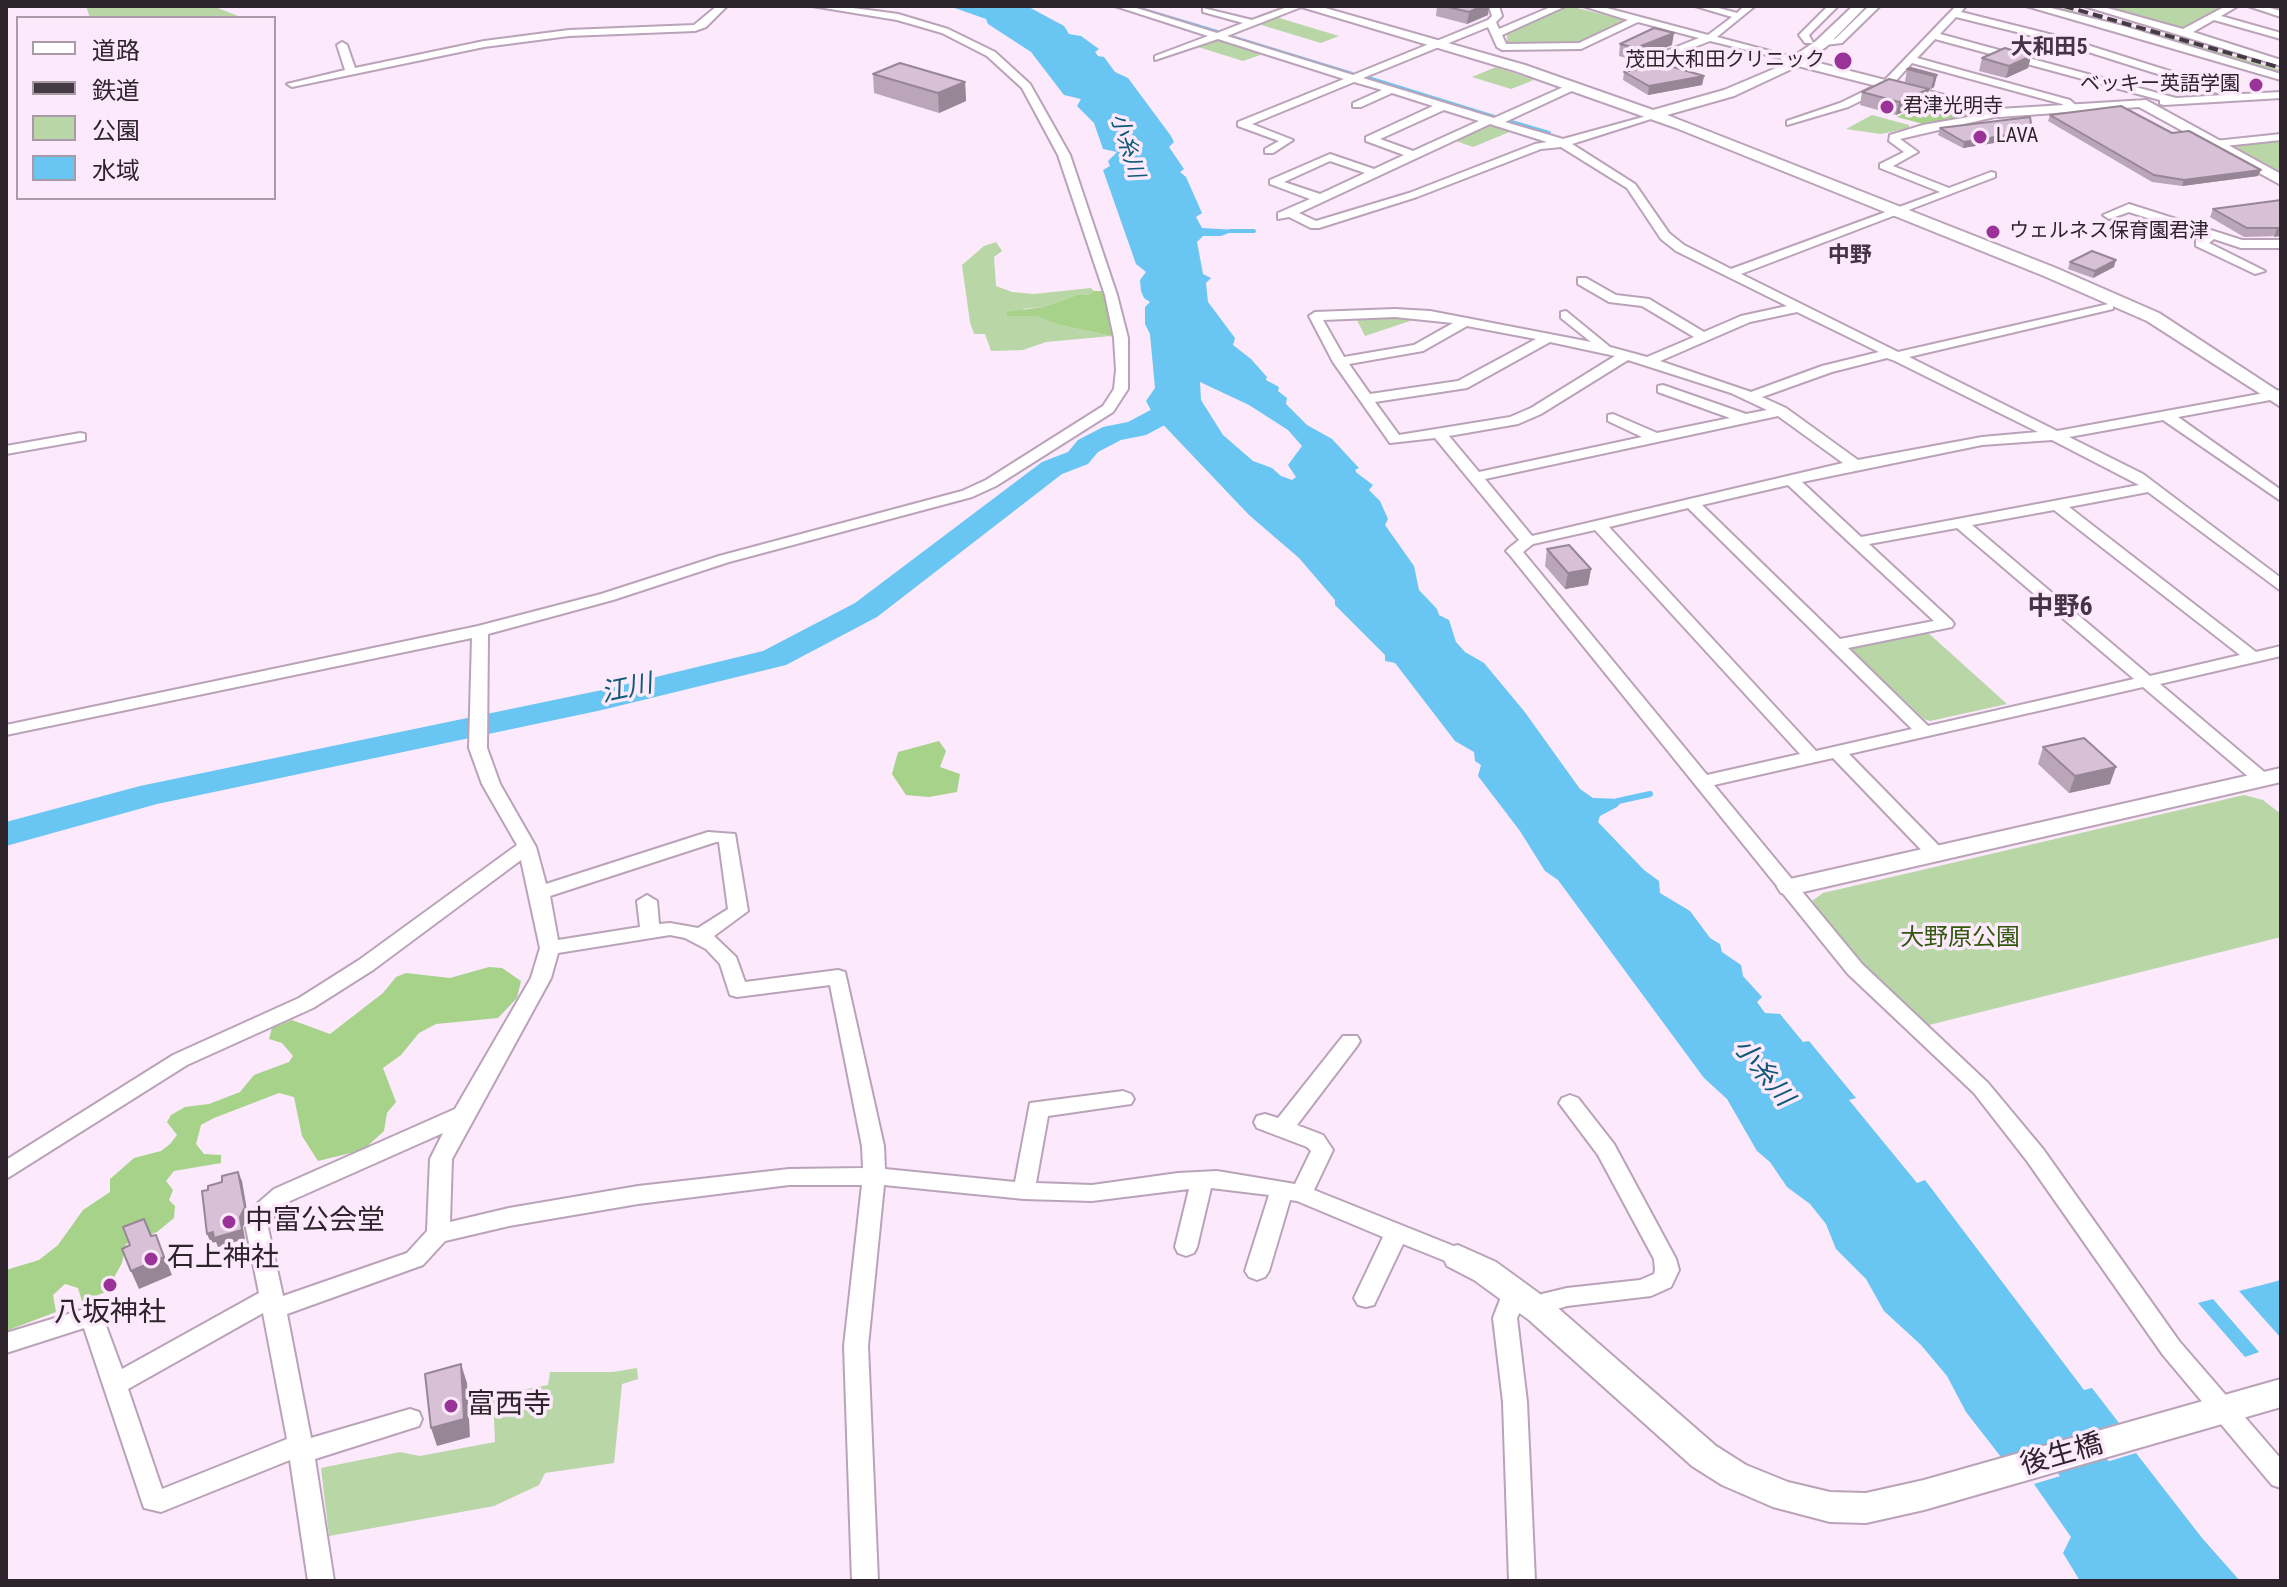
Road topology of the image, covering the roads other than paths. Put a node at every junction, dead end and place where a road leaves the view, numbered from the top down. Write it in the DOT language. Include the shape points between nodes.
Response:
graph roads {
  1 [pos="722,6"];
  2 [pos="817,6"];
  3 [pos="1120,6"];
  4 [pos="1301,6"];
  5 [pos="1494,6"];
  6 [pos="1561,6"];
  7 [pos="1588,6"];
  8 [pos="1700,6"];
  9 [pos="1750,6"];
  10 [pos="1833,6"];
  11 [pos="1846,6"];
  12 [pos="1860,6"];
  13 [pos="1875,6"];
  14 [pos="2031,6"];
  15 [pos="2089,6"];
  16 [pos="2233,6"];
  17 [pos="2253,6"];
  18 [pos="1206,10"];
  19 [pos="1957,10"];
  20 [pos="2281,14"];
  21 [pos="1739,16"];
  22 [pos="2213,17"];
  23 [pos="1637,19"];
  24 [pos="1491,22"];
  25 [pos="1252,23"];
  26 [pos="1498,33"];
  27 [pos="2183,33"];
  28 [pos="1931,35"];
  29 [pos="1220,36"];
  30 [pos="2281,36"];
  31 [pos="1709,38"];
  32 [pos="1819,39"];
  33 [pos="1434,43"];
  34 [pos="342,45"];
  35 [pos="1159,58"];
  36 [pos="1793,60"];
  37 [pos="1911,60"];
  38 [pos="2281,63"];
  39 [pos="1635,67"];
  40 [pos="351,72"];
  41 [pos="2281,77"];
  42 [pos="1352,79"];
  43 [pos="292,84"];
  44 [pos="1887,84"];
  45 [pos="1572,87"];
  46 [pos="1391,90"];
  47 [pos="2281,95"];
  48 [pos="2243,98"];
  49 [pos="2175,101"];
  50 [pos="2141,103"];
  51 [pos="1357,105"];
  52 [pos="1443,106"];
  53 [pos="2073,107"];
  54 [pos="1999,113"];
  55 [pos="1650,116"];
  56 [pos="1492,121"];
  57 [pos="1791,123"];
  58 [pos="2281,137"];
  59 [pos="1563,143"];
  60 [pos="2215,144"];
  61 [pos="1269,151"];
  62 [pos="1413,155"];
  63 [pos="1374,173"];
  64 [pos="1991,175"];
  65 [pos="2281,180"];
  66 [pos="1948,192"];
  67 [pos="1320,198"];
  68 [pos="1891,214"];
  69 [pos="2109,215"];
  70 [pos="2213,235"];
  71 [pos="2281,244"];
  72 [pos="2259,271"];
  73 [pos="1729,274"];
  74 [pos="1582,281"];
  75 [pos="2108,306"];
  76 [pos="1796,308"];
  77 [pos="1566,315"];
  78 [pos="1466,321"];
  79 [pos="1549,337"];
  80 [pos="1705,338"];
  81 [pos="1611,351"];
  82 [pos="1627,355"];
  83 [pos="1891,356"];
  84 [pos="1648,361"];
  85 [pos="1340,362"];
  86 [pos="1663,389"];
  87 [pos="1752,396"];
  88 [pos="1365,399"];
  89 [pos="2275,400"];
  90 [pos="1781,411"];
  91 [pos="2167,416"];
  92 [pos="1613,418"];
  93 [pos="1744,419"];
  94 [pos="1439,433"];
  95 [pos="2057,435"];
  96 [pos="80,437"];
  97 [pos="1656,438"];
  98 [pos="6,450"];
  99 [pos="1855,465"];
  100 [pos="1474,477"];
  101 [pos="1791,480"];
  102 [pos="2151,487"];
  103 [pos="2281,497"];
  104 [pos="1692,504"];
  105 [pos="2057,505"];
  106 [pos="1960,523"];
  107 [pos="1599,525"];
  108 [pos="1528,541"];
  109 [pos="1857,542"];
  110 [pos="2281,586"];
  111 [pos="480,631"];
  112 [pos="1836,645"];
  113 [pos="2281,651"];
  114 [pos="2253,657"];
  115 [pos="2144,681"];
  116 [pos="6,730"];
  117 [pos="1925,732"];
  118 [pos="1836,751"];
  119 [pos="1811,756"];
  120 [pos="1702,782"];
  121 [pos="2275,784"];
  122 [pos="527,847"];
  123 [pos="1937,855"];
  124 [pos="1790,887"];
  125 [pos="540,893"];
  126 [pos="647,901"];
  127 [pos="650,930"];
  128 [pos="700,936"];
  129 [pos="550,948"];
  130 [pos="1350,1041"];
  131 [pos="1123,1099"];
  132 [pos="1570,1103"];
  133 [pos="463,1115"];
  134 [pos="6,1171"];
  135 [pos="874,1176"];
  136 [pos="1202,1180"];
  137 [pos="1024,1191"];
  138 [pos="1292,1192"];
  139 [pos="1397,1232"];
  140 [pos="438,1234"];
  141 [pos="1186,1247"];
  142 [pos="1458,1257"];
  143 [pos="1257,1271"];
  144 [pos="1366,1298"];
  145 [pos="1529,1302"];
  146 [pos="274,1303"];
  147 [pos="6,1343"];
  148 [pos="115,1384"];
  149 [pos="2281,1393"];
  150 [pos="2225,1409"];
  151 [pos="410,1419"];
  152 [pos="300,1448"];
  153 [pos="2281,1477"];
  154 [pos="321,1581"];
  155 [pos="865,1581"];
  156 [pos="1522,1581"];
  1 -- 40 [label="street" via="695,28 569,33"];
  2 -- 111 [label="street" via="898,17 945,31 991,54 1026,86 1064,155 1101,258 1121,338 1121,389 1108,409 1092,420 967,494"];
  3 -- 29 [label="street"];
  4 -- 25 [label="street"];
  4 -- 33 [label="street"];
  5 -- 24 [label="street" via="1497,16"];
  6 -- 26 [label="street"];
  7 -- 23 [label="street"];
  8 -- 21 [label="street"];
  9 -- 21 [label="street"];
  10 -- 32 [label="street" via="1804,35"];
  11 -- 32 [label="street"];
  12 -- 32 [label="street"];
  13 -- 32 [label="street" via="1838,41"];
  14 -- 41 [label="street"];
  15 -- 27 [label="street"];
  16 -- 22 [label="street"];
  17 -- 20 [label="street"];
  18 -- 25 [label="street"];
  19 -- 28 [label="street"];
  19 -- 48 [label="street"];
  21 -- 31 [label="street"];
  22 -- 27 [label="street"];
  22 -- 30 [label="street"];
  23 -- 26 [label="street" via="1581,46 1502,47"];
  23 -- 31 [label="street"];
  24 -- 26 [label="street"];
  24 -- 33 [label="street"];
  25 -- 29 [label="street"];
  27 -- 38 [label="street"];
  28 -- 37 [label="street"];
  28 -- 49 [label="street"];
  29 -- 35 [label="street"];
  29 -- 42 [label="street"];
  31 -- 36 [label="street"];
  31 -- 39 [label="street"];
  32 -- 36 [label="street"];
  33 -- 42 [label="street"];
  33 -- 45 [label="street"];
  34 -- 40 [label="street"];
  36 -- 44 [label="street"];
  36 -- 55 [label="street"];
  37 -- 44 [label="street"];
  37 -- 53 [label="street"];
  40 -- 43 [label="street"];
  42 -- 46 [label="street"];
  42 -- 61 [label="street" via="1242,124 1288,140"];
  44 -- 54 [label="street"];
  44 -- 57 [label="street"];
  45 -- 55 [label="street"];
  45 -- 56 [label="street"];
  46 -- 51 [label="street"];
  46 -- 52 [label="street"];
  47 -- 48 [label="street"];
  48 -- 49 [label="street"];
  49 -- 50 [label="street"];
  50 -- 53 [label="street"];
  50 -- 60 [label="street"];
  52 -- 56 [label="street"];
  52 -- 62 [label="street" via="1370,139"];
  53 -- 54 [label="street"];
  54 -- 66 [label="street" via="1892,138 1912,152 1884,166"];
  55 -- 59 [label="street"];
  55 -- 68 [label="street" via="1661,127"];
  56 -- 59 [label="street"];
  56 -- 62 [label="street"];
  58 -- 60 [label="street"];
  59 -- 67 [label="street" via="1539,146 1413,195 1315,225 1286,214"];
  59 -- 73 [label="street" via="1631,186 1665,236"];
  60 -- 65 [label="street"];
  62 -- 63 [label="street"];
  63 -- 67 [label="street"];
  63 -- 67 [label="street" via="1330,157 1274,182"];
  64 -- 66 [label="street"];
  66 -- 68 [label="street"];
  68 -- 73 [label="street"];
  68 -- 75 [label="street"];
  68 -- 89 [label="street" via="2127,305 2189,338"];
  69 -- 70 [label="street" via="2134,209"];
  70 -- 71 [label="street" via="2245,245"];
  70 -- 72 [label="street" via="2200,243"];
  73 -- 76 [label="street"];
  74 -- 80 [label="street" via="1613,299 1645,302"];
  75 -- 83 [label="street"];
  75 -- 89 [label="street"];
  76 -- 80 [label="street" via="1746,319"];
  76 -- 83 [label="street"];
  77 -- 81 [label="street"];
  78 -- 79 [label="street"];
  78 -- 85 [label="street" via="1418,348"];
  78 -- 85 [label="street" via="1395,313 1315,316"];
  79 -- 81 [label="street"];
  79 -- 88 [label="street" via="1462,385"];
  80 -- 84 [label="street"];
  81 -- 82 [label="street"];
  82 -- 84 [label="street"];
  82 -- 94 [label="street" via="1513,421"];
  83 -- 87 [label="street" via="1827,369"];
  83 -- 95 [label="street"];
  84 -- 87 [label="street"];
  85 -- 88 [label="street"];
  86 -- 93 [label="street"];
  87 -- 90 [label="street"];
  88 -- 94 [label="street" via="1395,440"];
  89 -- 91 [label="street"];
  90 -- 93 [label="street"];
  90 -- 99 [label="street"];
  91 -- 95 [label="street"];
  91 -- 103 [label="street"];
  92 -- 97 [label="street"];
  93 -- 97 [label="street"];
  94 -- 100 [label="street"];
  95 -- 99 [label="street" via="1982,441"];
  95 -- 102 [label="street"];
  96 -- 98 [label="street"];
  97 -- 100 [label="street"];
  99 -- 101 [label="street"];
  100 -- 108 [label="street"];
  101 -- 104 [label="street"];
  101 -- 109 [label="street"];
  102 -- 105 [label="street"];
  102 -- 110 [label="street"];
  104 -- 107 [label="street"];
  104 -- 112 [label="street"];
  105 -- 106 [label="street"];
  105 -- 114 [label="street"];
  106 -- 109 [label="street"];
  106 -- 115 [label="street"];
  107 -- 108 [label="street"];
  107 -- 119 [label="street"];
  108 -- 120 [label="street" via="1514,551"];
  109 -- 112 [label="street" via="1946,624"];
  111 -- 116 [label="street"];
  111 -- 122 [label="street" via="478,748 491,784"];
  112 -- 117 [label="street"];
  113 -- 114 [label="street"];
  114 -- 115 [label="street"];
  115 -- 117 [label="street"];
  115 -- 121 [label="street"];
  117 -- 118 [label="street"];
  118 -- 119 [label="street"];
  118 -- 123 [label="street"];
  119 -- 120 [label="street"];
  120 -- 124 [label="street"];
  121 -- 123 [label="street"];
  122 -- 125 [label="street"];
  122 -- 134 [label="street" via="306,1003 180,1060"];
  123 -- 124 [label="street"];
  124 -- 150 [label="street" via="1855,969 1981,1088 2035,1155 2171,1348"];
  125 -- 128 [label="street" via="715,836 728,838 738,911"];
  125 -- 129 [label="street"];
  126 -- 127 [label="street"];
  127 -- 128 [label="street"];
  127 -- 129 [label="street"];
  128 -- 135 [label="street" via="729,962 737,990 838,977 873,1146"];
  129 -- 133 [label="street" via="541,978"];
  130 -- 138 [label="street" via="1273,1126 1315,1141 1322,1150"];
  131 -- 137 [label="street" via="1038,1109"];
  132 -- 145 [label="street" via="1606,1150 1667,1270 1663,1280 1643,1289"];
  133 -- 140 [label="street" via="441,1159"];
  133 -- 146 [label="street" via="282,1195 266,1209 257,1228"];
  135 -- 137 [label="street"];
  135 -- 140 [label="street" via="789,1177 638,1195"];
  135 -- 155 [label="street" via="856,1346"];
  136 -- 137 [label="street" via="1092,1193"];
  136 -- 138 [label="street"];
  136 -- 141 [label="street"];
  138 -- 139 [label="street"];
  138 -- 143 [label="street"];
  139 -- 142 [label="street"];
  139 -- 144 [label="street"];
  140 -- 146 [label="street" via="415,1259"];
  142 -- 145 [label="street, 後生橋"];
  145 -- 150 [label="street, 後生橋" via="1704,1456 1785,1496 1830,1507 1866,1508 1933,1493"];
  145 -- 156 [label="street" via="1509,1304 1505,1318 1515,1402"];
  146 -- 148 [label="street"];
  146 -- 152 [label="street"];
  147 -- 148 [label="street" via="88,1318"];
  148 -- 152 [label="street" via="153,1500"];
  149 -- 150 [label="street, 後生橋"];
  150 -- 153 [label="street"];
  151 -- 152 [label="street"];
  152 -- 154 [label="street"];
}
